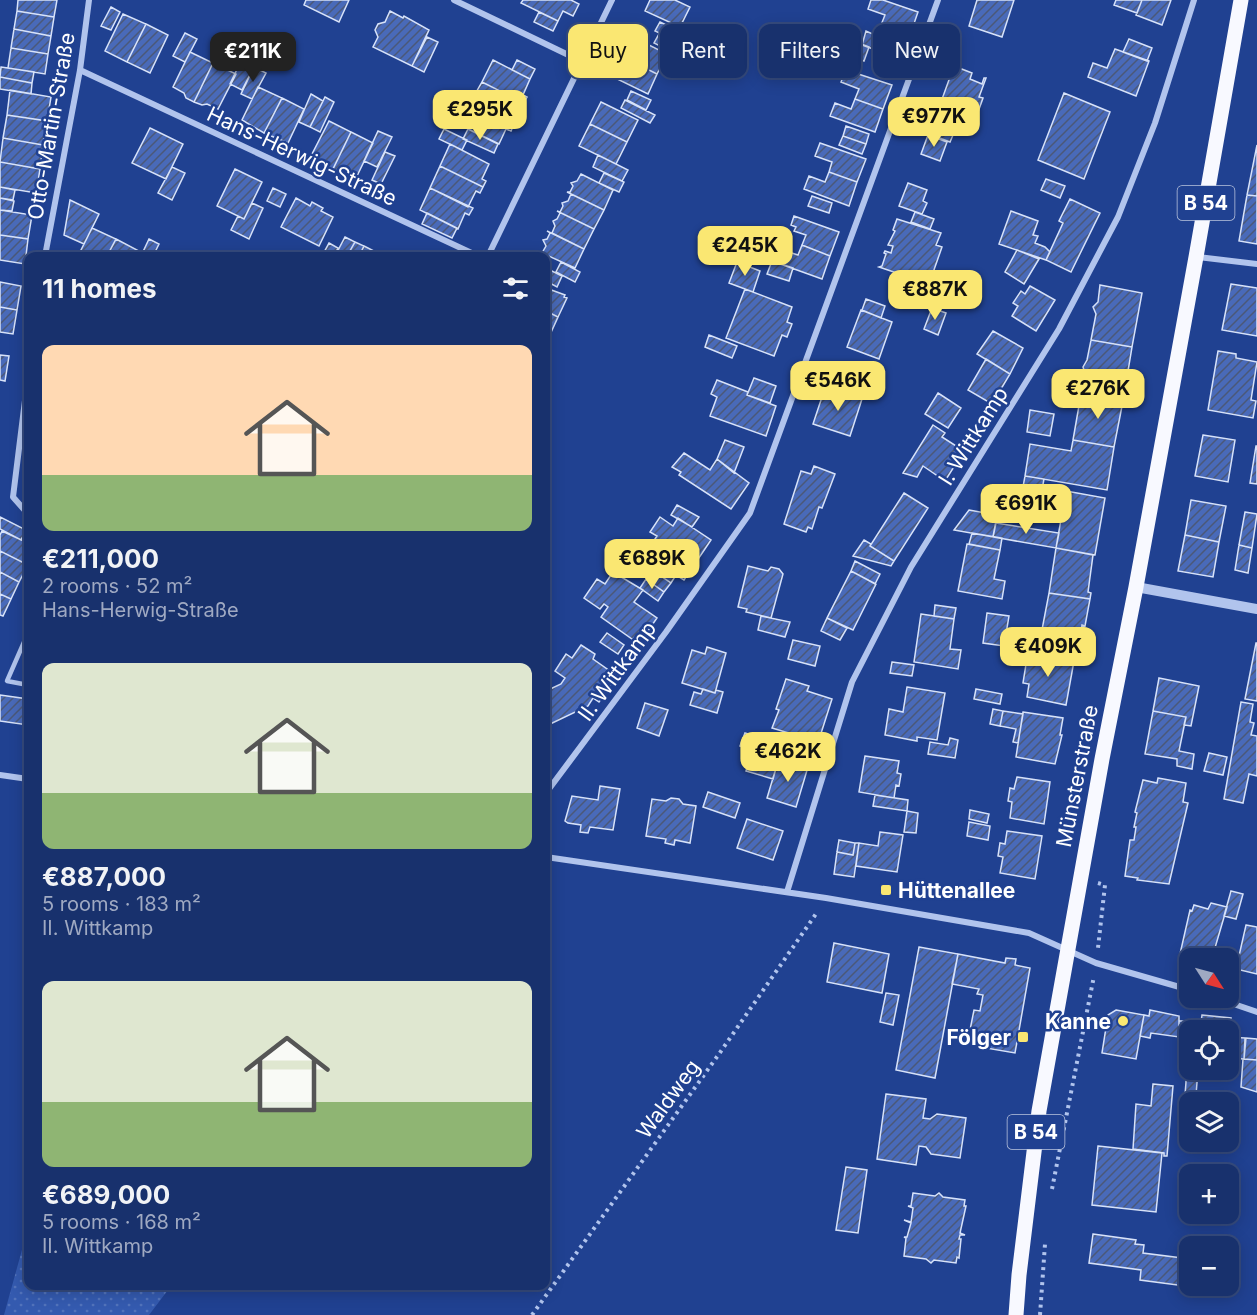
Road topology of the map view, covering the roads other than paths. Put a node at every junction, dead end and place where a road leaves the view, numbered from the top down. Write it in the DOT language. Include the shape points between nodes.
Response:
graph roads {
  1 [pos="89,0"];
  2 [pos="454,0"];
  3 [pos="612,0"];
  4 [pos="938,0"];
  5 [pos="1194,0"];
  6 [pos="1241,0"];
  7 [pos="601,24"];
  8 [pos="568,55"];
  9 [pos="80,70"];
  10 [pos="575,78"];
  11 [pos="46,252"];
  12 [pos="469,252"];
  13 [pos="490,252"];
  14 [pos="1196,257"];
  15 [pos="1257,264"];
  16 [pos="24,408"];
  17 [pos="24,509"];
  18 [pos="1136,587"];
  19 [pos="1257,609"];
  20 [pos="24,642"];
  21 [pos="0,680"];
  22 [pos="7,681"];
  23 [pos="24,684"];
  24 [pos="0,775"];
  25 [pos="24,778"];
  26 [pos="550,788"];
  27 [pos="550,858"];
  28 [pos="787,892"];
  29 [pos="1068,951"];
  30 [pos="1179,987"];
  31 [pos="1239,1006"];
  32 [pos="1257,1012"];
  33 [pos="1016,1315"];
  1 -- 9 [label="street, Otto-Martin-Straße"];
  2 -- 8 [label="street"];
  3 -- 7 [label="street"];
  4 -- 26 [label="street, II. Wittkamp" via="750,513"];
  5 -- 28 [label="street, I. Wittkamp" via="1155,123 1118,217 1059,329 911,567 852,682"];
  6 -- 14 [label="main road, Münsterstraße / B 54"];
  9 -- 11 [label="street, Otto-Martin-Straße"];
  9 -- 12 [label="street, Hans-Herwig-Straße"];
  10 -- 13 [label="street"];
  14 -- 15 [label="street"];
  14 -- 18 [label="main road, Münsterstraße / B 54"];
  16 -- 17 [label="street" via="13,497"];
  18 -- 19 [label="street"];
  18 -- 29 [label="main road, Münsterstraße / B 54"];
  20 -- 22 [label="lane"];
  21 -- 22 [label="lane"];
  22 -- 23 [label="lane"];
  24 -- 25 [label="street"];
  27 -- 28 [label="street"];
  28 -- 29 [label="street" via="1029,933"];
  29 -- 30 [label="street"];
  29 -- 33 [label="main road, Münsterstraße / B 54" via="1039,1111"];
  31 -- 32 [label="street"];
}
